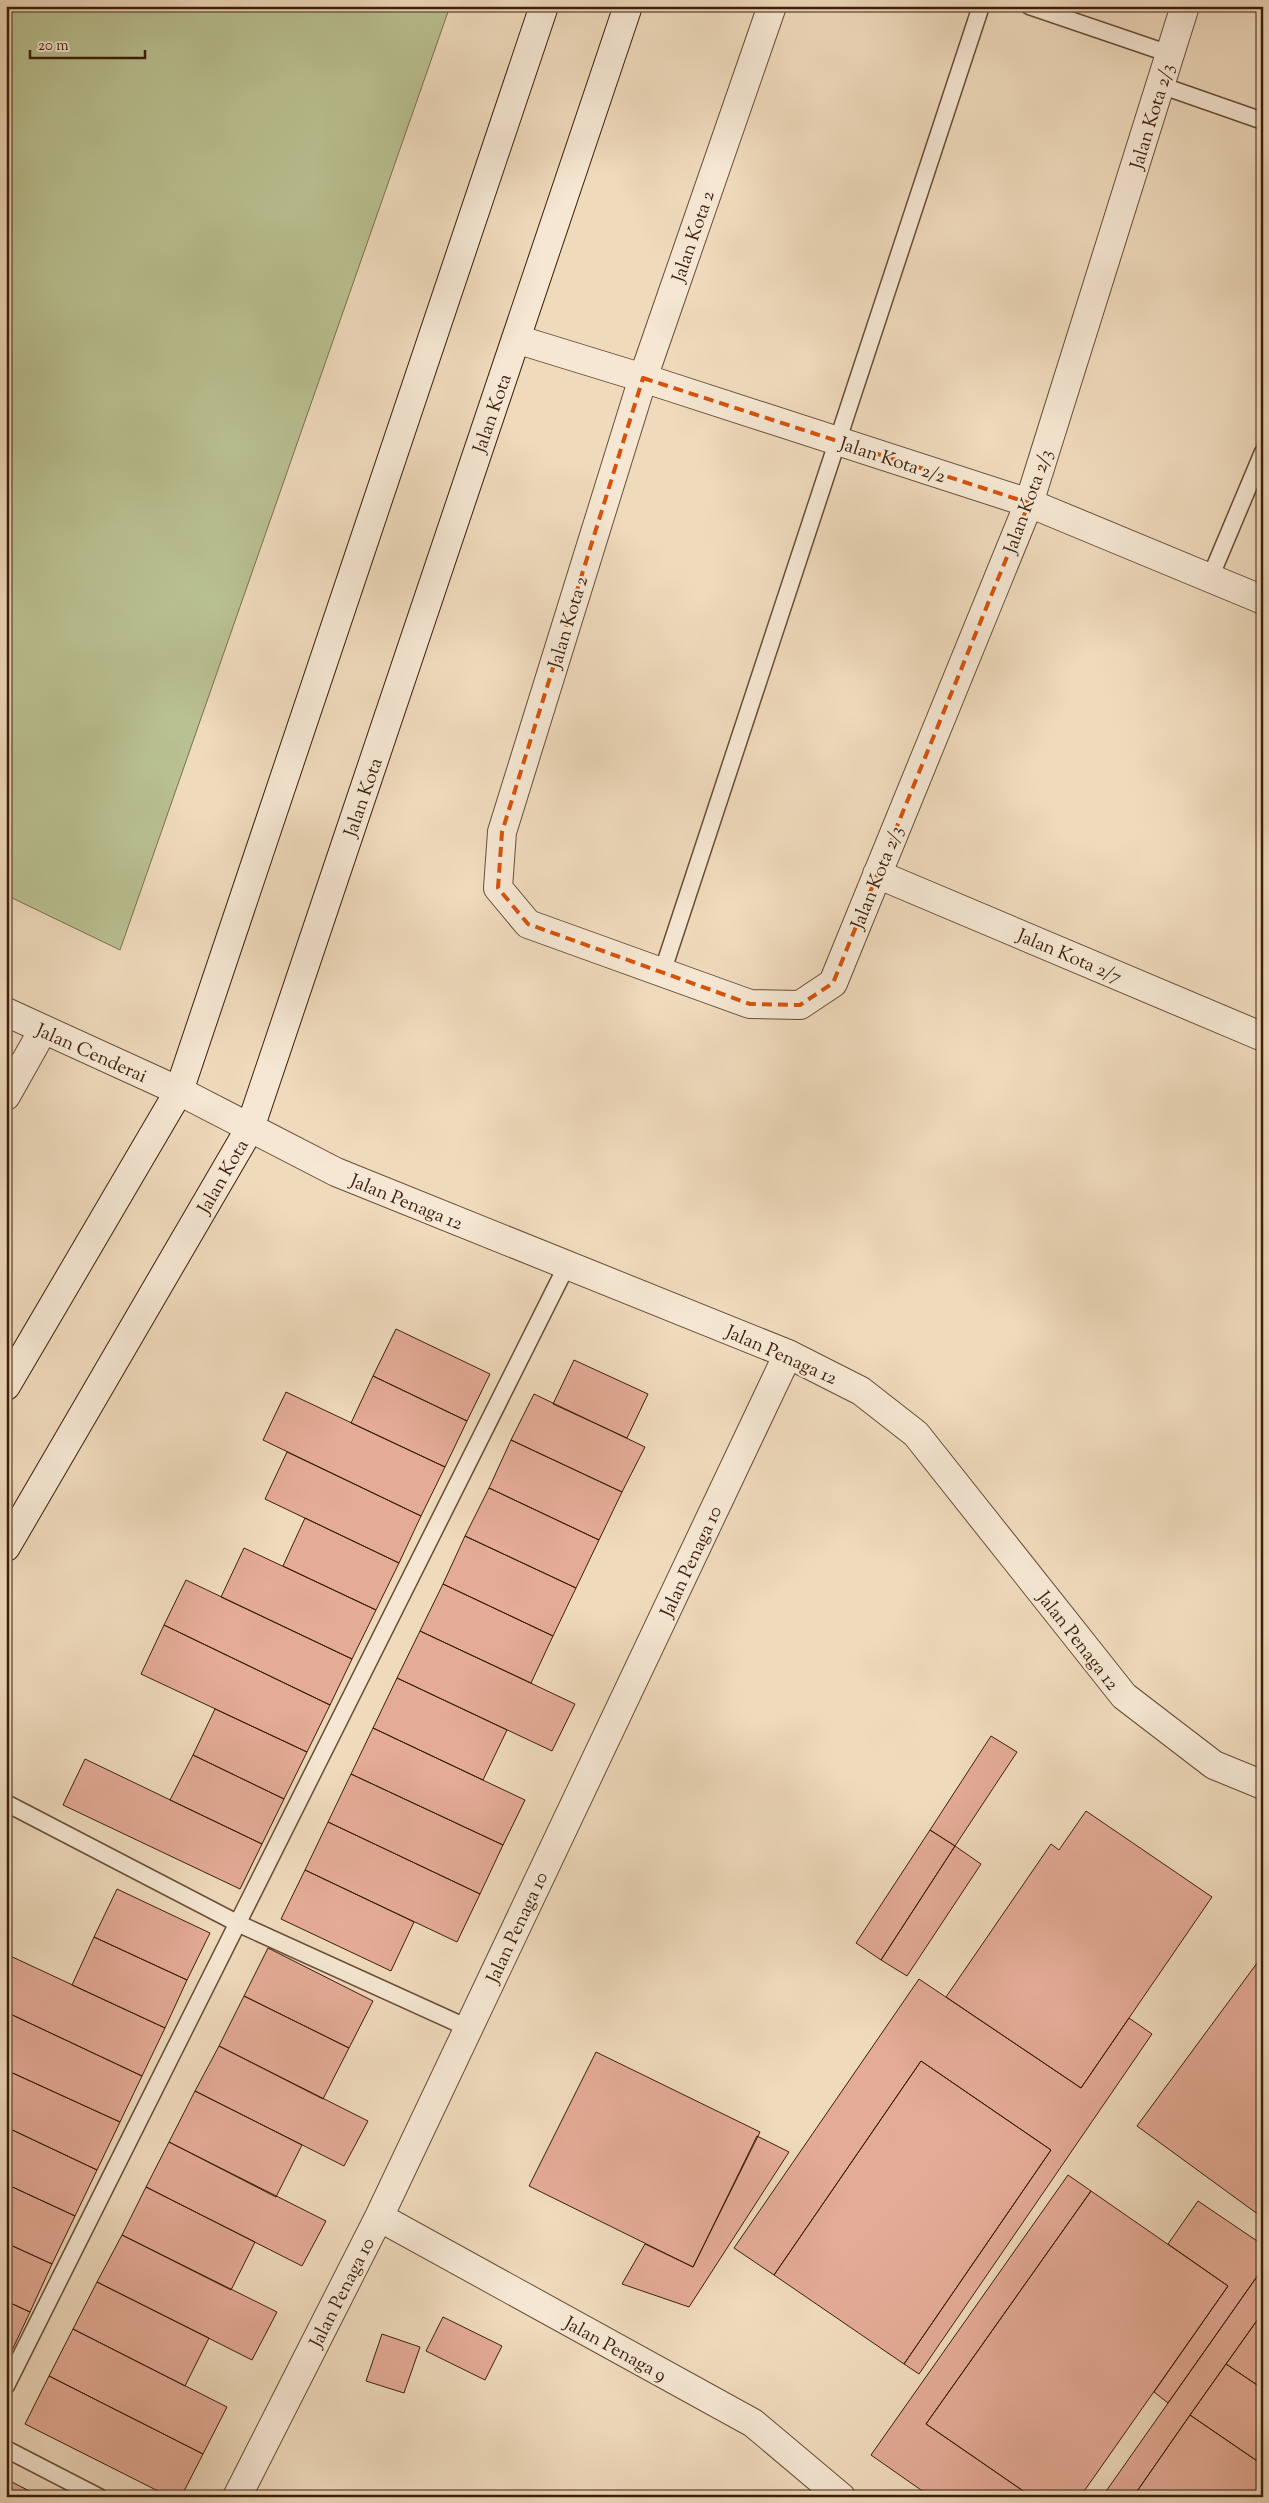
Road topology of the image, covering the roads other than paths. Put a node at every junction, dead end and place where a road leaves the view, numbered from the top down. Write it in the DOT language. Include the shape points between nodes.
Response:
graph roads {
  1 [pos="544,6"];
  2 [pos="628,6"];
  3 [pos="772,6"];
  4 [pos="981,6"];
  5 [pos="1029,6"];
  6 [pos="1185,6"];
  7 [pos="1170,54"];
  8 [pos="1160,85"];
  9 [pos="1263,121"];
  10 [pos="516,339"];
  11 [pos="643,378"];
  12 [pos="837,441"];
  13 [pos="1263,452"];
  14 [pos="1029,503"];
  15 [pos="1210,578"];
  16 [pos="1263,600"];
  17 [pos="877,874"];
  18 [pos="662,973"];
  19 [pos="833,984"];
  20 [pos="6,1012"];
  21 [pos="42,1030"];
  22 [pos="1263,1037"];
  23 [pos="179,1091"];
  24 [pos="6,1096"];
  25 [pos="250,1128"];
  26 [pos="567,1265"];
  27 [pos="788,1354"];
  28 [pos="6,1386"];
  29 [pos="6,1547"];
  30 [pos="1263,1785"];
  31 [pos="6,1803"];
  32 [pos="237,1922"];
  33 [pos="468,2028"];
  34 [pos="379,2218"];
  35 [pos="6,2386"];
  36 [pos="6,2449"];
  37 [pos="99,2497"];
  38 [pos="237,2497"];
  39 [pos="841,2497"];
  1 -- 23 [label="street"];
  2 -- 10 [label="street, Jalan Kota"];
  3 -- 11 [label="street, Jalan Kota 2"];
  4 -- 12 [label="lane"];
  5 -- 7 [label="lane"];
  6 -- 7 [label="street, Jalan Kota 2/3"];
  7 -- 8 [label="street, Jalan Kota 2/3"];
  8 -- 9 [label="lane"];
  8 -- 14 [label="street, Jalan Kota 2/3"];
  10 -- 11 [label="street, Jalan Kota 2/2"];
  10 -- 25 [label="street, Jalan Kota"];
  11 -- 12 [label="street, Jalan Kota 2/2"];
  11 -- 18 [label="street, Jalan Kota 2" via="502,832 498,888 528,924"];
  12 -- 14 [label="street, Jalan Kota 2/2"];
  12 -- 18 [label="lane"];
  13 -- 15 [label="lane"];
  14 -- 15 [label="street, Jalan Kota 2/2"];
  14 -- 17 [label="street, Jalan Kota 2/3"];
  15 -- 16 [label="street, Jalan Kota 2/2"];
  17 -- 19 [label="street, Jalan Kota 2/3"];
  17 -- 22 [label="street, Jalan Kota 2/7"];
  18 -- 19 [label="street, Jalan Kota 2" via="750,1004 800,1005"];
  20 -- 21 [label="street, Jalan Cenderai"];
  21 -- 23 [label="street, Jalan Cenderai"];
  21 -- 24 [label="street"];
  23 -- 25 [label="street, Jalan Penaga 12"];
  23 -- 28 [label="street"];
  25 -- 26 [label="street, Jalan Penaga 12" via="336,1172"];
  25 -- 29 [label="street, Jalan Kota"];
  26 -- 27 [label="street, Jalan Penaga 12"];
  26 -- 32 [label="lane"];
  27 -- 30 [label="street, Jalan Penaga 12" via="861,1391 916,1434 1124,1696 1214,1766"];
  27 -- 33 [label="street, Jalan Penaga 10"];
  31 -- 32 [label="lane"];
  32 -- 33 [label="lane"];
  32 -- 35 [label="lane"];
  33 -- 34 [label="street, Jalan Penaga 10"];
  34 -- 38 [label="street, Jalan Penaga 10"];
  34 -- 39 [label="street, Jalan Penaga 9" via="753,2423"];
  36 -- 37 [label="lane"];
}
